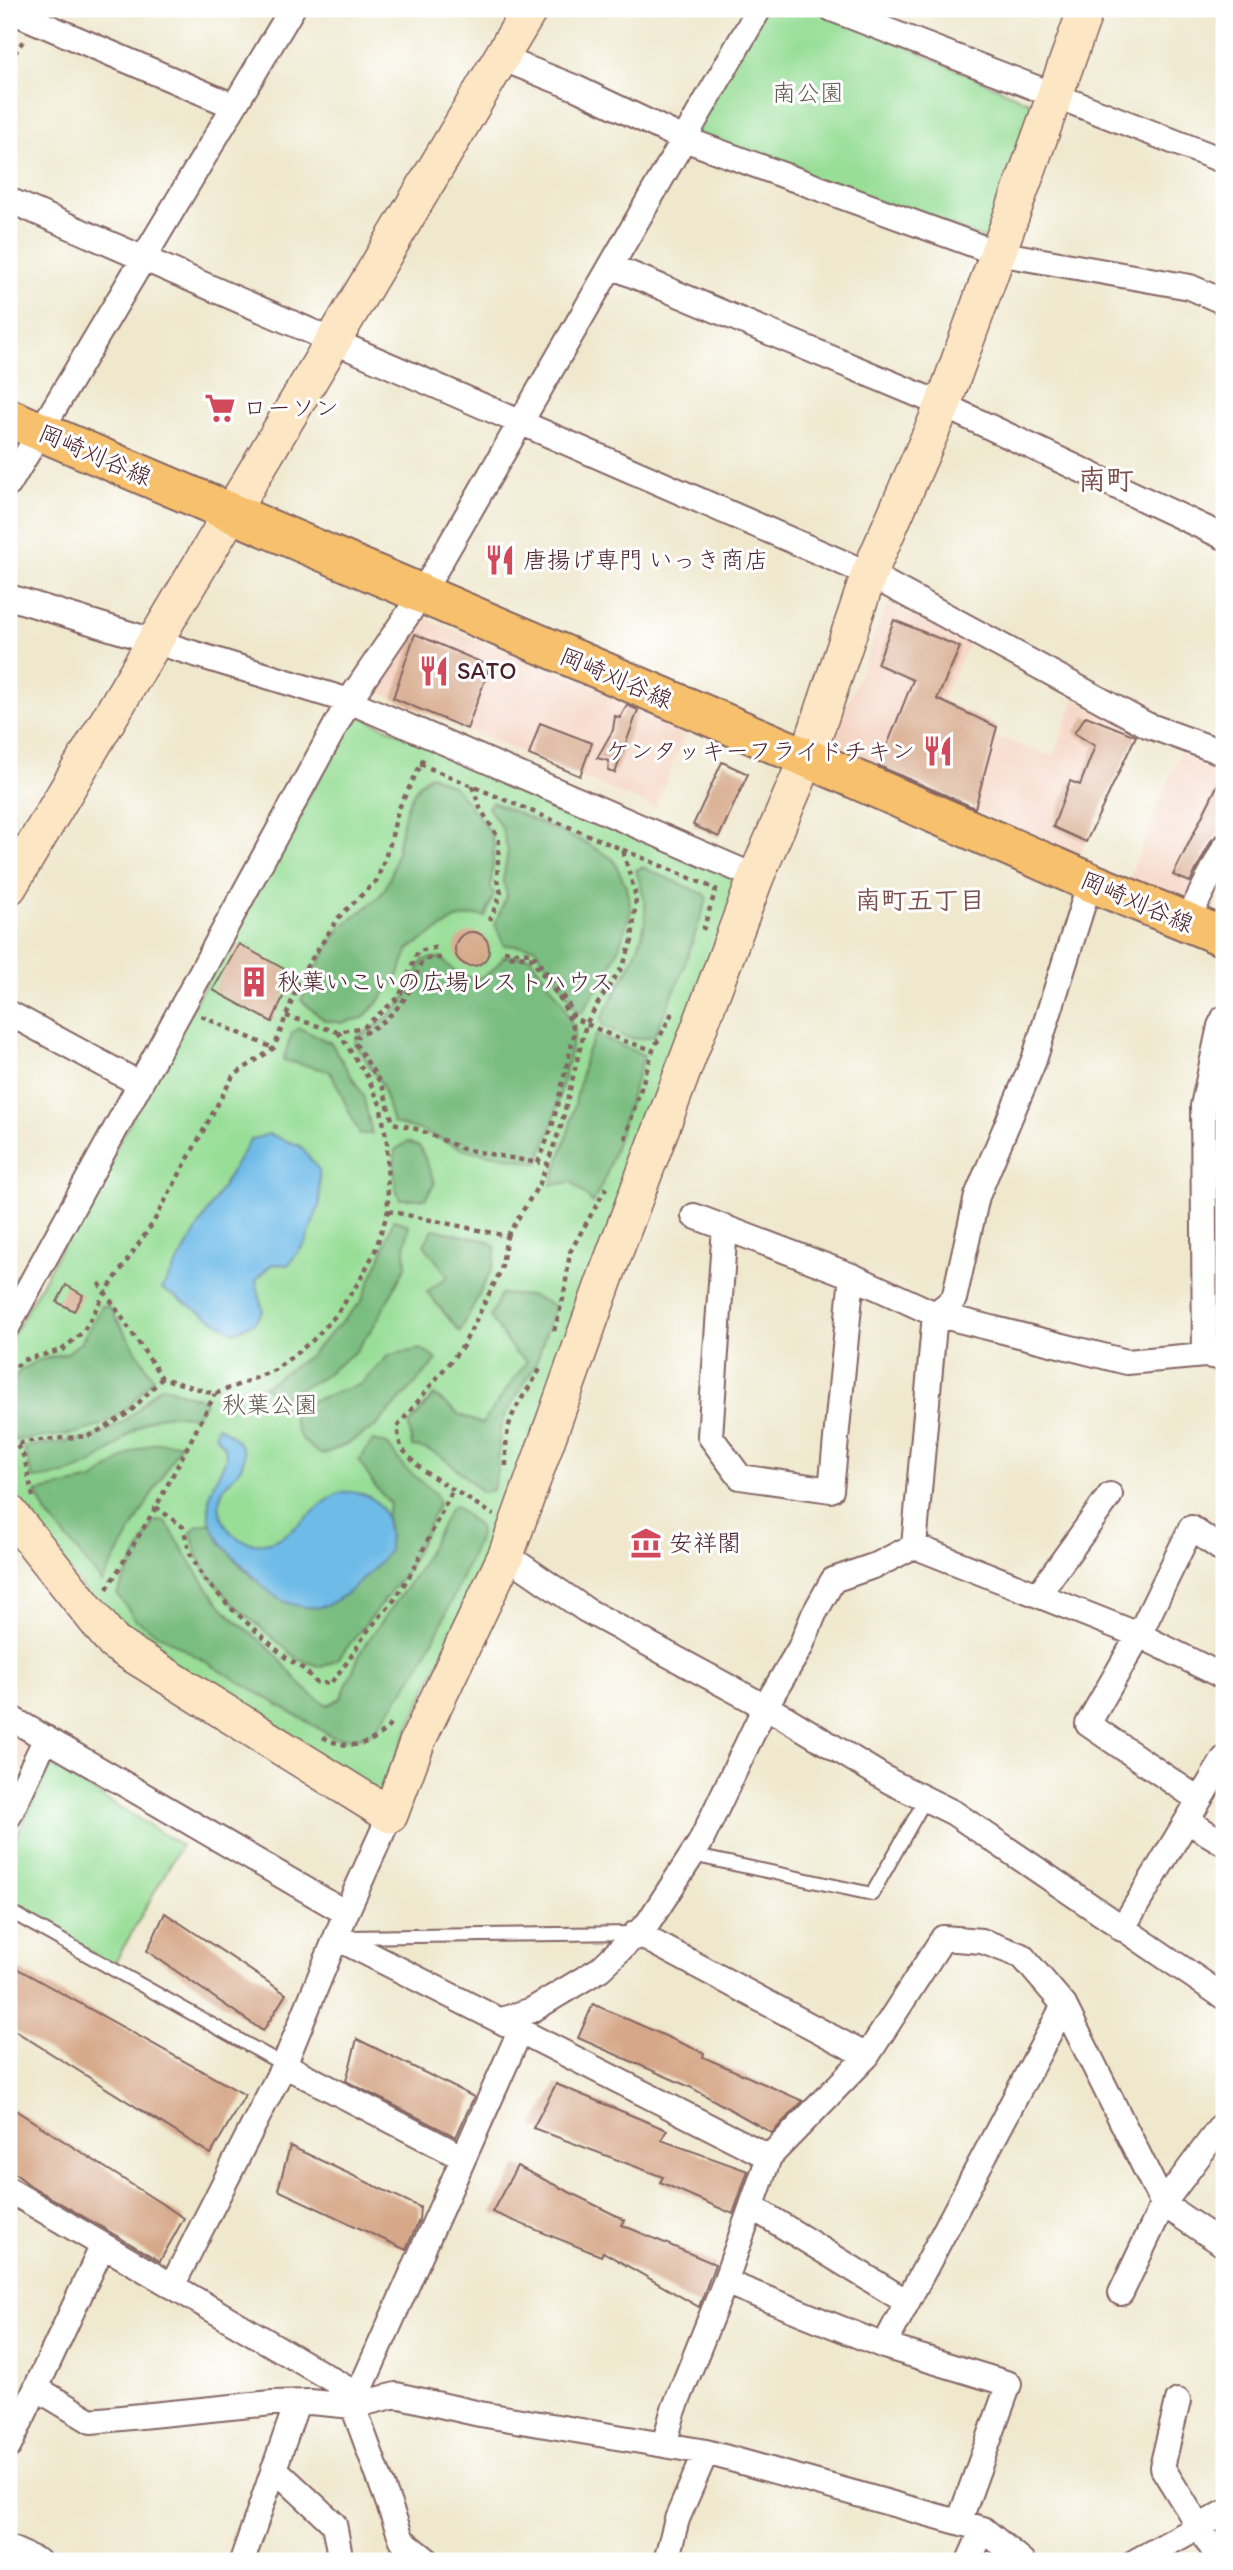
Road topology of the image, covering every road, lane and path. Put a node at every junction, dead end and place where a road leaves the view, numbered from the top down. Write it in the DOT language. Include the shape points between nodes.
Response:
graph roads {
  1 [pos="292,9"];
  2 [pos="530,9"];
  3 [pos="760,9"];
  4 [pos="832,9"];
  5 [pos="1086,9"];
  6 [pos="9,10"];
  7 [pos="500,58"];
  8 [pos="1054,95"];
  9 [pos="234,106"];
  10 [pos="684,139"];
  11 [pos="1224,161"];
  12 [pos="9,200"];
  13 [pos="997,253"];
  14 [pos="142,259"];
  15 [pos="611,266"];
  16 [pos="1224,302"];
  17 [pos="335,340"];
  18 [pos="943,405"];
  19 [pos="520,424"];
  20 [pos="24,425"];
  21 [pos="9,484"];
  22 [pos="232,513"];
  23 [pos="1224,537"];
  24 [pos="869,574"];
  25 [pos="421,595"];
  26 [pos="9,597"];
  27 [pos="155,642"];
  28 [pos="349,701"];
  29 [pos="436,737"];
  30 [pos="1224,752"];
  31 [pos="807,758"];
  32 [pos="420,764"];
  33 [pos="472,786"];
  34 [pos="1224,848"];
  35 [pos="621,849"];
  36 [pos="755,877"];
  37 [pos="1090,882"];
  38 [pos="9,887"];
  39 [pos="490,920"];
  40 [pos="1186,923"];
  41 [pos="1224,937"];
  42 [pos="700,939"];
  43 [pos="439,947"];
  44 [pos="441,958"];
  45 [pos="678,1001"];
  46 [pos="181,1008"];
  47 [pos="9,1013"];
  48 [pos="286,1016"];
  49 [pos="1224,1017"];
  50 [pos="586,1024"];
  51 [pos="338,1032"];
  52 [pos="274,1048"];
  53 [pos="653,1050"];
  54 [pos="140,1084"];
  55 [pos="621,1150"];
  56 [pos="613,1176"];
  57 [pos="388,1211"];
  58 [pos="694,1216"];
  59 [pos="724,1227"];
  60 [pos="507,1236"];
  61 [pos="852,1276"];
  62 [pos="99,1283"];
  63 [pos="105,1293"];
  64 [pos="935,1314"];
  65 [pos="9,1324"];
  66 [pos="551,1340"];
  67 [pos="1214,1357"];
  68 [pos="543,1362"];
  69 [pos="9,1374"];
  70 [pos="162,1378"];
  71 [pos="215,1394"];
  72 [pos="17,1445"];
  73 [pos="9,1447"];
  74 [pos="506,1468"];
  75 [pos="453,1489"];
  76 [pos="1110,1495"];
  77 [pos="22,1506"];
  78 [pos="156,1507"];
  79 [pos="500,1524"];
  80 [pos="914,1546"];
  81 [pos="1224,1551"];
  82 [pos="97,1582"];
  83 [pos="1038,1595"];
  84 [pos="1139,1635"];
  85 [pos="1224,1677"];
  86 [pos="765,1707"];
  87 [pos="398,1714"];
  88 [pos="9,1717"];
  89 [pos="319,1735"];
  90 [pos="46,1738"];
  91 [pos="1224,1759"];
  92 [pos="1198,1799"];
  93 [pos="925,1800"];
  94 [pos="390,1815"];
  95 [pos="9,1816"];
  96 [pos="1187,1821"];
  97 [pos="1224,1843"];
  98 [pos="692,1855"];
  99 [pos="9,1911"];
  100 [pos="346,1913"];
  101 [pos="1122,1929"];
  102 [pos="636,1933"];
  103 [pos="337,1938"];
  104 [pos="1224,1997"];
  105 [pos="1063,2005"];
  106 [pos="511,2024"];
  107 [pos="867,2056"];
  108 [pos="284,2065"];
  109 [pos="1224,2122"];
  110 [pos="462,2157"];
  111 [pos="769,2157"];
  112 [pos="9,2190"];
  113 [pos="1163,2204"];
  114 [pos="751,2207"];
  115 [pos="103,2245"];
  116 [pos="1224,2245"];
  117 [pos="725,2281"];
  118 [pos="172,2286"];
  119 [pos="1121,2293"];
  120 [pos="907,2302"];
  121 [pos="884,2346"];
  122 [pos="36,2388"];
  123 [pos="356,2400"];
  124 [pos="1178,2401"];
  125 [pos="297,2403"];
  126 [pos="11,2438"];
  127 [pos="664,2445"];
  128 [pos="706,2452"];
  129 [pos="274,2468"];
  130 [pos="1224,2514"];
  131 [pos="959,2522"];
  132 [pos="1198,2526"];
  133 [pos="984,2529"];
  134 [pos="9,2547"];
  135 [pos="38,2561"];
  136 [pos="242,2561"];
  137 [pos="341,2561"];
  138 [pos="428,2561"];
  139 [pos="666,2561"];
  140 [pos="968,2561"];
  141 [pos="1022,2561"];
  142 [pos="1136,2561"];
  143 [pos="1220,2561"];
  1 -- 9 [label="street"];
  2 -- 7 [label="street"];
  3 -- 10 [label="street"];
  4 -- 8 [label="street"];
  5 -- 8 [label="street"];
  6 -- 9 [label="street"];
  7 -- 10 [label="street"];
  7 -- 17 [label="street"];
  8 -- 11 [label="street"];
  8 -- 13 [label="street"];
  9 -- 14 [label="street"];
  10 -- 13 [label="street"];
  10 -- 15 [label="street"];
  12 -- 14 [label="street"];
  13 -- 16 [label="street" via="1178,284"];
  13 -- 18 [label="street"];
  14 -- 17 [label="street"];
  14 -- 20 [label="street"];
  15 -- 18 [label="street"];
  15 -- 19 [label="street"];
  17 -- 19 [label="street"];
  17 -- 22 [label="street"];
  18 -- 23 [label="street"];
  18 -- 24 [label="street"];
  19 -- 24 [label="street"];
  19 -- 25 [label="street"];
  20 -- 21 [label="street"];
  20 -- 22 [label="main road, 岡崎刈谷線"];
  22 -- 25 [label="main road, 岡崎刈谷線"];
  22 -- 27 [label="street"];
  24 -- 30 [label="street" via="1147,725"];
  24 -- 31 [label="street"];
  25 -- 28 [label="street"];
  25 -- 31 [label="main road, 岡崎刈谷線"];
  26 -- 27 [label="street"];
  27 -- 28 [label="street"];
  27 -- 38 [label="street"];
  28 -- 29 [label="street"];
  28 -- 46 [label="street"];
  29 -- 32 [label="path"];
  29 -- 36 [label="street"];
  31 -- 36 [label="street"];
  31 -- 37 [label="main road, 岡崎刈谷線"];
  32 -- 33 [label="path"];
  32 -- 48 [label="path" via="398,810 377,880 339,917 302,974"];
  33 -- 35 [label="path"];
  33 -- 39 [label="path" via="499,839 497,880 502,893"];
  34 -- 40 [label="street"];
  35 -- 42 [label="path" via="716,890"];
  35 -- 50 [label="path" via="636,897 632,941 623,966"];
  36 -- 79 [label="street" via="607,1273"];
  37 -- 40 [label="main road, 岡崎刈谷線"];
  37 -- 64 [label="street" via="1034,1060 977,1196 954,1299"];
  40 -- 41 [label="main road, 岡崎刈谷線"];
  43 -- 51 [label="path" via="418,951 399,997 386,1010 364,1027"];
  44 -- 50 [label="path" via="421,962 400,1005 379,1027 356,1037 355,1043 382,1085 393,1123 463,1149 538,1163 552,1127 575,1031 561,1000 530,957 504,954 533,953 574,1018"];
  45 -- 53 [label="path"];
  46 -- 52 [label="path"];
  46 -- 54 [label="street"];
  47 -- 54 [label="street"];
  48 -- 51 [label="path"];
  48 -- 52 [label="path"];
  49 -- 67 [label="street" via="1203,1106"];
  50 -- 53 [label="path"];
  50 -- 60 [label="path" via="561,1126 540,1183"];
  51 -- 57 [label="path" via="380,1104 387,1142"];
  52 -- 63 [label="path" via="233,1076 153,1223"];
  53 -- 55 [label="path"];
  54 -- 65 [label="street"];
  56 -- 66 [label="path" via="570,1252"];
  57 -- 60 [label="path"];
  57 -- 71 [label="path" via="360,1280 313,1340 275,1370"];
  58 -- 59 [label="street"];
  59 -- 61 [label="street"];
  59 -- 61 [label="street" via="710,1436 740,1478 831,1490"];
  60 -- 75 [label="path" via="502,1270 463,1346 397,1427 401,1448 422,1470"];
  61 -- 64 [label="street"];
  62 -- 63 [label="path"];
  63 -- 69 [label="path" via="83,1332 62,1350 23,1360"];
  63 -- 70 [label="path"];
  64 -- 67 [label="street" via="1127,1362"];
  64 -- 80 [label="street"];
  68 -- 74 [label="path" via="509,1426"];
  70 -- 71 [label="path"];
  70 -- 72 [label="path" via="131,1411 88,1436"];
  71 -- 78 [label="path"];
  72 -- 73 [label="path"];
  72 -- 77 [label="path" via="24,1457"];
  75 -- 78 [label="path" via="395,1599 330,1684 315,1682 233,1610 204,1579 183,1527"];
  75 -- 79 [label="path"];
  76 -- 83 [label="street"];
  77 -- 94 [label="street" via="114,1643"];
  78 -- 82 [label="path" via="105,1593"];
  79 -- 86 [label="street" via="586,1611"];
  79 -- 94 [label="street"];
  80 -- 83 [label="street"];
  80 -- 86 [label="street" via="832,1580"];
  81 -- 84 [label="street" via="1191,1528"];
  83 -- 84 [label="street"];
  84 -- 85 [label="street"];
  84 -- 92 [label="street" via="1088,1724"];
  86 -- 93 [label="street"];
  86 -- 98 [label="street"];
  87 -- 89 [label="path" via="370,1742 344,1745"];
  88 -- 90 [label="street"];
  90 -- 95 [label="street"];
  90 -- 100 [label="street"];
  91 -- 92 [label="street"];
  92 -- 96 [label="street"];
  93 -- 98 [label="lane" via="872,1894"];
  93 -- 101 [label="street" via="1009,1849"];
  94 -- 100 [label="street"];
  96 -- 97 [label="street"];
  96 -- 101 [label="street"];
  98 -- 102 [label="street" via="648,1923"];
  99 -- 108 [label="lane"];
  100 -- 103 [label="street"];
  101 -- 104 [label="street"];
  102 -- 103 [label="lane"];
  102 -- 106 [label="street" via="600,1969"];
  102 -- 107 [label="street"];
  103 -- 106 [label="street"];
  103 -- 108 [label="street"];
  105 -- 107 [label="street" via="1022,1955 982,1941 943,1938"];
  105 -- 113 [label="street"];
  105 -- 120 [label="street"];
  106 -- 110 [label="street"];
  106 -- 111 [label="street"];
  107 -- 111 [label="street"];
  108 -- 110 [label="street"];
  108 -- 118 [label="street"];
  109 -- 113 [label="street"];
  110 -- 123 [label="street"];
  111 -- 114 [label="street"];
  112 -- 115 [label="street"];
  113 -- 116 [label="street"];
  113 -- 119 [label="street"];
  114 -- 117 [label="street"];
  114 -- 120 [label="street"];
  115 -- 118 [label="street"];
  115 -- 122 [label="street"];
  117 -- 121 [label="street"];
  117 -- 127 [label="street"];
  118 -- 123 [label="street"];
  120 -- 121 [label="street"];
  121 -- 131 [label="street" via="1009,2384"];
  122 -- 125 [label="street" via="91,2421"];
  122 -- 126 [label="street"];
  123 -- 125 [label="street"];
  123 -- 127 [label="street" via="396,2395"];
  123 -- 138 [label="street" via="402,2540"];
  124 -- 132 [label="street" via="1162,2467"];
  125 -- 129 [label="street"];
  127 -- 128 [label="street"];
  128 -- 131 [label="street"];
  128 -- 139 [label="street" via="677,2519"];
  129 -- 136 [label="street"];
  129 -- 137 [label="street" via="334,2524"];
  130 -- 132 [label="street"];
  131 -- 133 [label="street"];
  132 -- 142 [label="street"];
  132 -- 143 [label="street"];
  133 -- 140 [label="street"];
  133 -- 141 [label="street"];
  134 -- 135 [label="street"];
}
